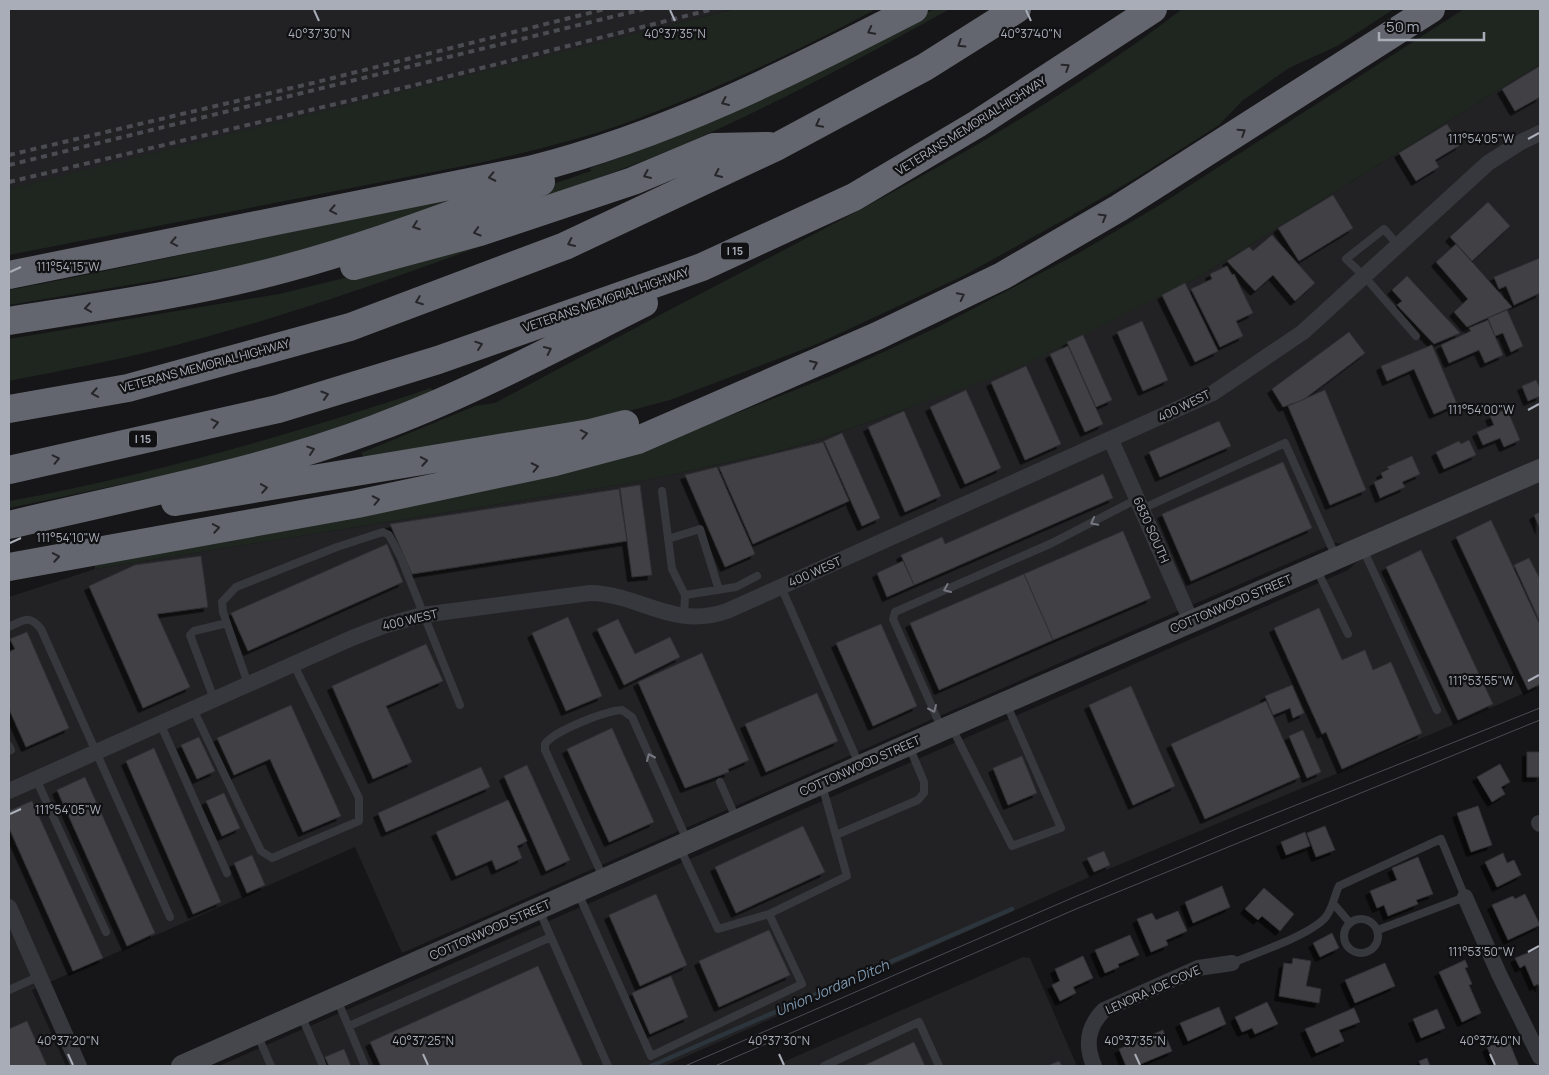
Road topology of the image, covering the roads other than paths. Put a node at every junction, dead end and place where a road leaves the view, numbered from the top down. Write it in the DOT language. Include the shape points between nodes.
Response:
graph roads {
  1 [pos="914,9"];
  2 [pos="1017,9"];
  3 [pos="1153,9"];
  4 [pos="1432,9"];
  5 [pos="673,125"];
  6 [pos="1539,137"];
  7 [pos="778,146"];
  8 [pos="854,197"];
  9 [pos="1398,245"];
  10 [pos="9,276"];
  11 [pos="1364,276"];
  12 [pos="136,301"];
  13 [pos="9,321"];
  14 [pos="1416,336"];
  15 [pos="769,383"];
  16 [pos="9,409"];
  17 [pos="1111,440"];
  18 [pos="9,470"];
  19 [pos="1540,470"];
  20 [pos="662,491"];
  21 [pos="1140,504"];
  22 [pos="9,525"];
  23 [pos="9,530"];
  24 [pos="668,539"];
  25 [pos="1362,548"];
  26 [pos="1336,559"];
  27 [pos="9,567"];
  28 [pos="1316,568"];
  29 [pos="757,576"];
  30 [pos="781,587"];
  31 [pos="719,590"];
  32 [pos="685,595"];
  33 [pos="422,615"];
  34 [pos="684,617"];
  35 [pos="1191,621"];
  36 [pos="227,623"];
  37 [pos="9,627"];
  38 [pos="1348,634"];
  39 [pos="293,664"];
  40 [pos="248,684"];
  41 [pos="214,699"];
  42 [pos="1005,702"];
  43 [pos="460,705"];
  44 [pos="193,709"];
  45 [pos="1437,710"];
  46 [pos="160,723"];
  47 [pos="946,727"];
  48 [pos="909,744"];
  49 [pos="9,746"];
  50 [pos="9,751"];
  51 [pos="96,752"];
  52 [pos="860,766"];
  53 [pos="36,778"];
  54 [pos="720,782"];
  55 [pos="821,783"];
  56 [pos="9,790"];
  57 [pos="737,820"];
  58 [pos="836,834"];
  59 [pos="683,844"];
  60 [pos="227,873"];
  61 [pos="604,879"];
  62 [pos="577,891"];
  63 [pos="1464,897"];
  64 [pos="1333,903"];
  65 [pos="9,907"];
  66 [pos="538,908"];
  67 [pos="769,914"];
  68 [pos="170,917"];
  69 [pos="1350,923"];
  70 [pos="1378,930"];
  71 [pos="106,932"];
  72 [pos="551,937"];
  73 [pos="1232,963"];
  74 [pos="40,976"];
  75 [pos="9,990"];
  76 [pos="336,998"];
  77 [pos="300,1014"];
  78 [pos="349,1026"];
  79 [pos="257,1032"];
  80 [pos="1540,1057"];
  81 [pos="79,1066"];
  82 [pos="182,1066"];
  83 [pos="271,1066"];
  84 [pos="323,1066"];
  85 [pos="365,1066"];
  86 [pos="608,1066"];
  87 [pos="824,1066"];
  88 [pos="939,1066"];
  89 [pos="1094,1066"];
  1 -- 5 [label="highway, one-way" via="764,84"];
  2 -- 7 [label="highway, VETERANS MEMORIAL HIGHWAY, one-way" via="925,67"];
  8 -- 3 [label="highway, VETERANS MEMORIAL HIGHWAY / I 15, one-way" via="977,124"];
  15 -- 4 [label="highway, one-way" via="1002,276 1135,198"];
  5 -- 10 [label="highway, one-way" via="584,156 529,170"];
  5 -- 12 [label="highway, one-way" via="571,171 360,246 285,269"];
  6 -- 9 [label="street, 400 WEST" via="1504,152 1488,163"];
  7 -- 12 [label="highway, one-way" via="714,147 633,181 480,232 349,267 228,291"];
  7 -- 16 [label="highway, VETERANS MEMORIAL HIGHWAY, one-way" via="564,246 350,327 128,388"];
  18 -- 8 [label="highway, VETERANS MEMORIAL HIGHWAY / I 15, one-way" via="278,409 438,360 702,266"];
  22 -- 8 [label="highway, one-way" via="293,456 374,429 440,402 565,342"];
  9 -- 11 [label="street, 400 WEST"];
  9 -- 11 [label="lane" via="1384,229 1346,259"];
  11 -- 14 [label="lane"];
  11 -- 17 [label="street, 400 WEST" via="1303,332 1246,372 1188,406"];
  12 -- 13 [label="highway, one-way"];
  23 -- 15 [label="highway, one-way" via="590,433"];
  27 -- 15 [label="highway, one-way" via="357,504 555,462 638,440"];
  17 -- 21 [label="street, 6830 SOUTH"];
  17 -- 30 [label="street, 400 WEST"];
  19 -- 25 [label="street, COTTONWOOD STREET"];
  20 -- 24 [label="lane"];
  21 -- 26 [label="lane" via="1285,443"];
  21 -- 35 [label="street, 6830 SOUTH"];
  21 -- 47 [label="lane, one-way" via="895,612 893,619"];
  24 -- 31 [label="lane" via="700,529"];
  24 -- 32 [label="lane" via="672,569"];
  25 -- 26 [label="street, COTTONWOOD STREET"];
  25 -- 45 [label="lane"];
  26 -- 28 [label="street, COTTONWOOD STREET"];
  28 -- 35 [label="street, COTTONWOOD STREET"];
  28 -- 38 [label="lane"];
  29 -- 31 [label="lane" via="736,587"];
  30 -- 34 [label="street, 400 WEST" via="714,616"];
  30 -- 52 [label="lane"];
  31 -- 32 [label="lane"];
  32 -- 34 [label="lane"];
  33 -- 34 [label="street, 400 WEST" via="590,593"];
  33 -- 36 [label="lane" via="401,558 389,535 383,532 236,586 222,602"];
  33 -- 39 [label="street, 400 WEST" via="383,626"];
  33 -- 43 [label="lane"];
  35 -- 42 [label="street, COTTONWOOD STREET"];
  36 -- 40 [label="lane"];
  36 -- 41 [label="lane" via="194,631 190,635"];
  37 -- 51 [label="lane" via="29,619 41,629"];
  39 -- 40 [label="street, 400 WEST"];
  39 -- 44 [label="lane" via="359,798 359,821 272,858 261,851"];
  40 -- 41 [label="street, 400 WEST"];
  41 -- 44 [label="street, 400 WEST"];
  42 -- 47 [label="street, COTTONWOOD STREET"];
  42 -- 47 [label="lane" via="1061,828 1012,846"];
  44 -- 46 [label="street, 400 WEST"];
  46 -- 51 [label="street, 400 WEST"];
  46 -- 60 [label="lane"];
  47 -- 48 [label="street, COTTONWOOD STREET"];
  48 -- 52 [label="street, COTTONWOOD STREET"];
  48 -- 58 [label="lane" via="924,782 924,793 918,800"];
  49 -- 50 [label="lane"];
  51 -- 53 [label="street, 400 WEST"];
  51 -- 68 [label="lane"];
  52 -- 55 [label="street, COTTONWOOD STREET"];
  53 -- 56 [label="street, 400 WEST"];
  53 -- 71 [label="lane"];
  54 -- 57 [label="lane"];
  55 -- 57 [label="street, COTTONWOOD STREET"];
  55 -- 58 [label="lane"];
  57 -- 59 [label="street, COTTONWOOD STREET"];
  58 -- 67 [label="lane" via="847,876"];
  59 -- 61 [label="street, COTTONWOOD STREET"];
  59 -- 61 [label="lane, one-way" via="666,793 634,721 628,713 615,710 545,744 548,758"];
  59 -- 67 [label="lane" via="718,929"];
  61 -- 62 [label="street, COTTONWOOD STREET"];
  62 -- 66 [label="street, COTTONWOOD STREET"];
  62 -- 67 [label="lane" via="651,1056 802,984"];
  63 -- 64 [label="lane" via="1441,840 1339,886"];
  63 -- 70 [label="lane"];
  63 -- 80 [label="street"];
  64 -- 69 [label="lane"];
  64 -- 73 [label="lane" via="1324,919 1317,924"];
  65 -- 74 [label="street"];
  66 -- 72 [label="lane"];
  66 -- 76 [label="street, COTTONWOOD STREET"];
  69 -- 70 [label="lane" via="1355,919 1369,920"];
  69 -- 70 [label="lane" via="1344,935 1348,948 1354,952 1373,949 1379,937"];
  72 -- 78 [label="lane"];
  72 -- 86 [label="lane"];
  73 -- 89 [label="street, LENORA JOE COVE" via="1198,968 1104,1010 1095,1021 1087,1046"];
  74 -- 75 [label="lane"];
  74 -- 81 [label="street"];
  76 -- 77 [label="street, COTTONWOOD STREET"];
  76 -- 78 [label="lane"];
  77 -- 79 [label="street, COTTONWOOD STREET"];
  77 -- 84 [label="lane"];
  78 -- 85 [label="lane"];
  79 -- 82 [label="street, COTTONWOOD STREET" via="211,1057"];
  79 -- 83 [label="lane"];
  87 -- 88 [label="lane" via="919,1022"];
}
